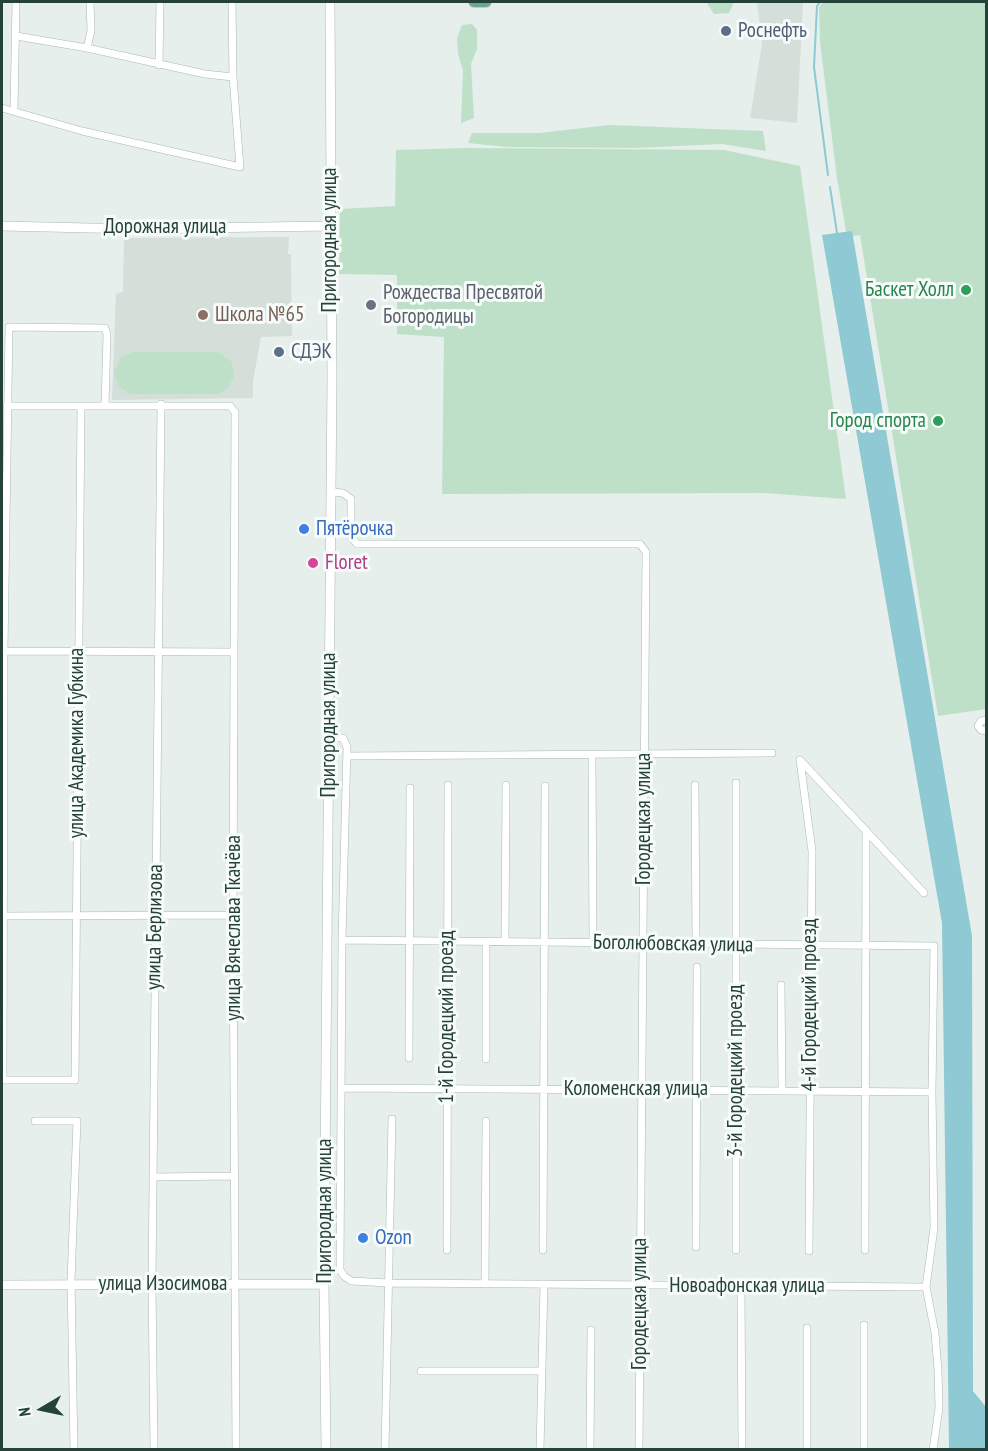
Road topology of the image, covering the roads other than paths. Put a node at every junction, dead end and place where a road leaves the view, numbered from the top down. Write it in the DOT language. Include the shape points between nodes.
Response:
graph roads {
  1 [pos="16,2"];
  2 [pos="90,2"];
  3 [pos="160,2"];
  4 [pos="232,2"];
  5 [pos="330,2"];
  6 [pos="474,2"];
  7 [pos="486,2"];
  8 [pos="16,36"];
  9 [pos="87,48"];
  10 [pos="159,65"];
  11 [pos="233,77"];
  12 [pos="2,108"];
  13 [pos="14,110"];
  14 [pos="329,225"];
  15 [pos="2,226"];
  16 [pos="161,404"];
  17 [pos="8,406"];
  18 [pos="105,406"];
  19 [pos="81,407"];
  20 [pos="331,492"];
  21 [pos="4,651"];
  22 [pos="160,651"];
  23 [pos="77,652"];
  24 [pos="234,652"];
  25 [pos="987,720"];
  26 [pos="986,733"];
  27 [pos="329,737"];
  28 [pos="772,753"];
  29 [pos="592,755"];
  30 [pos="644,755"];
  31 [pos="347,756"];
  32 [pos="736,783"];
  33 [pos="448,785"];
  34 [pos="506,785"];
  35 [pos="695,785"];
  36 [pos="545,786"];
  37 [pos="410,788"];
  38 [pos="866,830"];
  39 [pos="924,893"];
  40 [pos="328,906"];
  41 [pos="342,906"];
  42 [pos="155,915"];
  43 [pos="233,915"];
  44 [pos="3,916"];
  45 [pos="77,916"];
  46 [pos="342,940"];
  47 [pos="411,941"];
  48 [pos="447,941"];
  49 [pos="486,942"];
  50 [pos="505,942"];
  51 [pos="545,942"];
  52 [pos="593,943"];
  53 [pos="643,944"];
  54 [pos="696,944"];
  55 [pos="736,944"];
  56 [pos="809,945"];
  57 [pos="866,946"];
  58 [pos="697,967"];
  59 [pos="782,985"];
  60 [pos="409,1058"];
  61 [pos="486,1059"];
  62 [pos="341,1088"];
  63 [pos="447,1089"];
  64 [pos="543,1089"];
  65 [pos="642,1089"];
  66 [pos="697,1089"];
  67 [pos="736,1089"];
  68 [pos="782,1090"];
  69 [pos="809,1090"];
  70 [pos="864,1091"];
  71 [pos="932,1092"];
  72 [pos="326,1100"];
  73 [pos="341,1101"];
  74 [pos="392,1119"];
  75 [pos="486,1121"];
  76 [pos="35,1122"];
  77 [pos="234,1176"];
  78 [pos="154,1177"];
  79 [pos="696,1247"];
  80 [pos="447,1250"];
  81 [pos="543,1250"];
  82 [pos="736,1250"];
  83 [pos="865,1250"];
  84 [pos="808,1251"];
  85 [pos="389,1282"];
  86 [pos="152,1283"];
  87 [pos="71,1284"];
  88 [pos="236,1284"];
  89 [pos="324,1284"];
  90 [pos="485,1284"];
  91 [pos="544,1284"];
  92 [pos="2,1285"];
  93 [pos="640,1285"];
  94 [pos="741,1286"];
  95 [pos="926,1287"];
  96 [pos="864,1325"];
  97 [pos="807,1328"];
  98 [pos="591,1330"];
  99 [pos="421,1371"];
  100 [pos="542,1371"];
  101 [pos="74,1449"];
  102 [pos="154,1449"];
  103 [pos="236,1449"];
  104 [pos="326,1449"];
  105 [pos="385,1449"];
  106 [pos="540,1449"];
  107 [pos="590,1449"];
  108 [pos="639,1449"];
  109 [pos="742,1449"];
  110 [pos="807,1449"];
  111 [pos="864,1449"];
  112 [pos="933,1449"];
  1 -- 8 [label="street"];
  2 -- 9 [label="street"];
  3 -- 10 [label="street"];
  4 -- 11 [label="street"];
  5 -- 14 [label="street, Пригородная улица"];
  6 -- 7 [label="main road"];
  8 -- 9 [label="street"];
  8 -- 13 [label="street"];
  9 -- 10 [label="street"];
  10 -- 11 [label="street"];
  11 -- 13 [label="street" via="240,167 72,129"];
  12 -- 13 [label="street"];
  14 -- 15 [label="street, Дорожная улица" via="134,229"];
  14 -- 20 [label="street, Пригородная улица"];
  16 -- 18 [label="street"];
  16 -- 22 [label="street, улица Берлизова"];
  16 -- 24 [label="street, улица Вячеслава Ткачёва" via="233,408"];
  17 -- 18 [label="street" via="7,330 11,325 105,328"];
  17 -- 19 [label="street"];
  17 -- 21 [label="street"];
  18 -- 19 [label="street"];
  19 -- 23 [label="street, улица Академика Губкина"];
  20 -- 27 [label="street, Пригородная улица"];
  20 -- 30 [label="street, Городецкая улица" via="343,493 351,499 351,537 357,544 644,547"];
  21 -- 23 [label="street"];
  21 -- 44 [label="street"];
  22 -- 23 [label="street"];
  22 -- 24 [label="street"];
  22 -- 42 [label="street, улица Берлизова"];
  23 -- 45 [label="street, улица Академика Губкина"];
  24 -- 43 [label="street, улица Вячеслава Ткачёва"];
  25 -- 26 [label="street" via="978,726"];
  27 -- 31 [label="street" via="343,738"];
  27 -- 40 [label="street, Пригородная улица"];
  28 -- 30 [label="street"];
  29 -- 30 [label="street"];
  29 -- 31 [label="street"];
  29 -- 52 [label="street"];
  30 -- 53 [label="street, Городецкая улица"];
  31 -- 41 [label="street, Новоафонская улица"];
  32 -- 55 [label="street, 3-й Городецкий проезд"];
  33 -- 48 [label="street, 1-й Городецкий проезд"];
  34 -- 50 [label="street"];
  35 -- 54 [label="street"];
  36 -- 51 [label="street"];
  37 -- 47 [label="street"];
  38 -- 39 [label="street"];
  38 -- 56 [label="street, 4-й Городецкий проезд" via="800,760 812,851"];
  38 -- 57 [label="street"];
  40 -- 41 [label="street"];
  40 -- 72 [label="street, Пригородная улица"];
  41 -- 46 [label="street, Новоафонская улица"];
  42 -- 43 [label="street"];
  42 -- 45 [label="street"];
  42 -- 78 [label="street, улица Берлизова"];
  43 -- 77 [label="street, улица Вячеслава Ткачёва"];
  44 -- 45 [label="street"];
  44 -- 45 [label="street, улица Академика Губкина" via="3,1080 75,1080"];
  46 -- 47 [label="street, Боголюбовская улица"];
  46 -- 62 [label="street, Новоафонская улица"];
  47 -- 48 [label="street, Боголюбовская улица"];
  47 -- 60 [label="street"];
  48 -- 49 [label="street, Боголюбовская улица"];
  48 -- 63 [label="street, 1-й Городецкий проезд"];
  49 -- 50 [label="street, Боголюбовская улица"];
  49 -- 61 [label="street"];
  50 -- 51 [label="street, Боголюбовская улица"];
  51 -- 52 [label="street, Боголюбовская улица"];
  51 -- 64 [label="street"];
  52 -- 53 [label="street, Боголюбовская улица"];
  53 -- 54 [label="street, Боголюбовская улица"];
  53 -- 65 [label="street, Городецкая улица"];
  54 -- 55 [label="street, Боголюбовская улица"];
  55 -- 56 [label="street, Боголюбовская улица"];
  55 -- 67 [label="street, 3-й Городецкий проезд"];
  56 -- 57 [label="street, Боголюбовская улица"];
  56 -- 69 [label="street, 4-й Городецкий проезд"];
  57 -- 70 [label="street"];
  57 -- 71 [label="street, Боголюбовская улица" via="934,946"];
  58 -- 66 [label="street"];
  59 -- 68 [label="street"];
  62 -- 63 [label="street, Коломенская улица"];
  62 -- 73 [label="street, Новоафонская улица"];
  63 -- 64 [label="street, Коломенская улица"];
  63 -- 80 [label="street, 1-й Городецкий проезд"];
  64 -- 65 [label="street, Коломенская улица"];
  64 -- 81 [label="street"];
  65 -- 66 [label="street, Коломенская улица"];
  65 -- 93 [label="street, Городецкая улица"];
  66 -- 67 [label="street, Коломенская улица"];
  66 -- 79 [label="street"];
  67 -- 68 [label="street, Коломенская улица"];
  67 -- 82 [label="street, 3-й Городецкий проезд"];
  68 -- 69 [label="street, Коломенская улица"];
  69 -- 70 [label="street, Коломенская улица"];
  69 -- 84 [label="street, 4-й Городецкий проезд"];
  70 -- 71 [label="street, Коломенская улица"];
  70 -- 83 [label="street"];
  71 -- 95 [label="street" via="934,1228"];
  72 -- 73 [label="street"];
  72 -- 89 [label="street, Пригородная улица"];
  73 -- 85 [label="street, Новоафонская улица" via="340,1270 351,1281"];
  74 -- 85 [label="street"];
  75 -- 90 [label="street"];
  76 -- 87 [label="street" via="77,1121"];
  77 -- 78 [label="street"];
  77 -- 88 [label="street, улица Вячеслава Ткачёва"];
  78 -- 86 [label="street, улица Берлизова"];
  85 -- 90 [label="street, Новоафонская улица"];
  85 -- 105 [label="street"];
  86 -- 87 [label="street, улица Изосимова"];
  86 -- 88 [label="street, улица Изосимова"];
  86 -- 102 [label="street, улица Берлизова"];
  87 -- 92 [label="street, улица Изосимова"];
  87 -- 101 [label="street"];
  88 -- 89 [label="street, улица Изосимова"];
  88 -- 103 [label="street, улица Вячеслава Ткачёва"];
  89 -- 104 [label="street, Пригородная улица"];
  90 -- 91 [label="street, Новоафонская улица"];
  91 -- 93 [label="street, Новоафонская улица"];
  91 -- 100 [label="street"];
  93 -- 94 [label="street, Новоафонская улица"];
  93 -- 108 [label="street, Городецкая улица"];
  94 -- 95 [label="street, Новоафонская улица"];
  94 -- 109 [label="street"];
  95 -- 112 [label="street" via="938,1370 939,1408"];
  96 -- 111 [label="street"];
  97 -- 110 [label="street"];
  98 -- 107 [label="street"];
  99 -- 100 [label="street"];
  100 -- 106 [label="street"];
}
